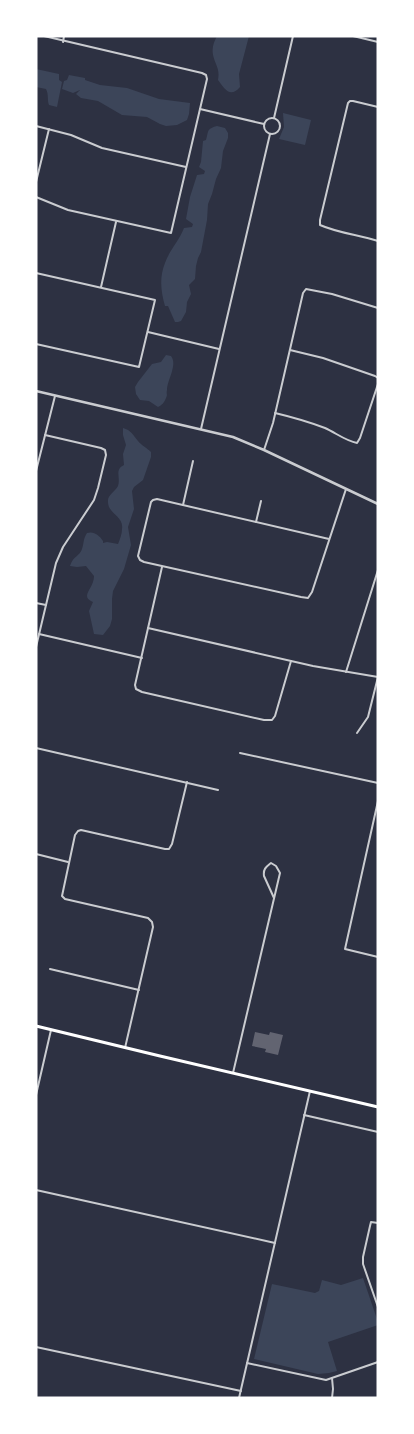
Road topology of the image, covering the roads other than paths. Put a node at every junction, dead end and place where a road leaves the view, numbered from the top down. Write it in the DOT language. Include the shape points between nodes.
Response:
graph roads {
  1 [pos="44,36"];
  2 [pos="64,36"];
  3 [pos="293,36"];
  4 [pos="353,36"];
  5 [pos="363,37"];
  6 [pos="63,42"];
  7 [pos="378,42"];
  8 [pos="378,106"];
  9 [pos="200,109"];
  10 [pos="274,118"];
  11 [pos="264,124"];
  12 [pos="36,126"];
  13 [pos="49,129"];
  14 [pos="270,134"];
  15 [pos="186,167"];
  16 [pos="36,182"];
  17 [pos="36,197"];
  18 [pos="116,221"];
  19 [pos="378,241"];
  20 [pos="36,273"];
  21 [pos="101,287"];
  22 [pos="378,308"];
  23 [pos="148,332"];
  24 [pos="36,344"];
  25 [pos="219,349"];
  26 [pos="290,350"];
  27 [pos="378,378"];
  28 [pos="378,384"];
  29 [pos="36,391"];
  30 [pos="55,395"];
  31 [pos="275,413"];
  32 [pos="201,429"];
  33 [pos="45,435"];
  34 [pos="264,450"];
  35 [pos="193,461"];
  36 [pos="36,471"];
  37 [pos="346,489"];
  38 [pos="261,501"];
  39 [pos="378,504"];
  40 [pos="183,505"];
  41 [pos="256,522"];
  42 [pos="329,539"];
  43 [pos="162,566"];
  44 [pos="378,570"];
  45 [pos="36,603"];
  46 [pos="46,605"];
  47 [pos="148,628"];
  48 [pos="39,634"];
  49 [pos="36,647"];
  50 [pos="142,658"];
  51 [pos="291,661"];
  52 [pos="346,672"];
  53 [pos="378,677"];
  54 [pos="357,733"];
  55 [pos="36,748"];
  56 [pos="240,753"];
  57 [pos="187,782"];
  58 [pos="378,783"];
  59 [pos="218,790"];
  60 [pos="378,801"];
  61 [pos="36,854"];
  62 [pos="69,862"];
  63 [pos="274,898"];
  64 [pos="378,957"];
  65 [pos="50,969"];
  66 [pos="139,990"];
  67 [pos="36,1026"];
  68 [pos="51,1030"];
  69 [pos="125,1048"];
  70 [pos="233,1073"];
  71 [pos="310,1091"];
  72 [pos="36,1096"];
  73 [pos="378,1107"];
  74 [pos="304,1115"];
  75 [pos="378,1132"];
  76 [pos="36,1190"];
  77 [pos="378,1223"];
  78 [pos="275,1243"];
  79 [pos="378,1307"];
  80 [pos="36,1347"];
  81 [pos="378,1362"];
  82 [pos="247,1363"];
  83 [pos="332,1378"];
  84 [pos="241,1391"];
  85 [pos="239,1398"];
  86 [pos="332,1398"];
  1 -- 6 [label="street"];
  2 -- 6 [label="street"];
  3 -- 10 [label="street"];
  4 -- 5 [label="street"];
  5 -- 7 [label="street"];
  6 -- 9 [label="street" via="206,75"];
  8 -- 19 [label="street" via="350,101 320,220 320,225 328,228"];
  9 -- 11 [label="street"];
  9 -- 15 [label="street"];
  10 -- 11 [label="street" via="269,118"];
  10 -- 14 [label="street" via="280,128"];
  11 -- 14 [label="street" via="264,130"];
  12 -- 13 [label="street"];
  13 -- 15 [label="street" via="102,148"];
  13 -- 16 [label="street"];
  14 -- 25 [label="street"];
  15 -- 18 [label="street" via="171,233"];
  17 -- 18 [label="street" via="68,210"];
  18 -- 21 [label="street"];
  20 -- 21 [label="street"];
  21 -- 23 [label="street" via="155,300"];
  22 -- 26 [label="street" via="306,289"];
  23 -- 24 [label="street" via="139,368"];
  23 -- 25 [label="street"];
  25 -- 32 [label="street"];
  26 -- 27 [label="street" via="343,364"];
  26 -- 31 [label="street"];
  28 -- 31 [label="street" via="357,443 311,423"];
  29 -- 30 [label="street"];
  30 -- 32 [label="street"];
  30 -- 33 [label="street"];
  31 -- 34 [label="street"];
  32 -- 34 [label="street" via="233,437"];
  33 -- 36 [label="street"];
  33 -- 46 [label="street" via="106,450 96,493 59,555"];
  34 -- 37 [label="street"];
  35 -- 40 [label="street"];
  37 -- 39 [label="street"];
  37 -- 42 [label="street"];
  38 -- 41 [label="street"];
  40 -- 41 [label="street"];
  40 -- 43 [label="street" via="157,499 150,502 138,556 144,562"];
  41 -- 42 [label="street"];
  42 -- 43 [label="street" via="308,598"];
  43 -- 47 [label="street"];
  44 -- 52 [label="street"];
  45 -- 46 [label="street"];
  46 -- 48 [label="street"];
  47 -- 50 [label="street"];
  47 -- 51 [label="street"];
  48 -- 49 [label="street"];
  48 -- 50 [label="street"];
  50 -- 51 [label="street" via="136,689 264,720 272,720 274,716"];
  51 -- 52 [label="street"];
  52 -- 53 [label="street"];
  53 -- 54 [label="street" via="368,717"];
  55 -- 57 [label="street"];
  56 -- 58 [label="street"];
  57 -- 59 [label="street"];
  57 -- 62 [label="street" via="169,848 81,830 75,834"];
  60 -- 64 [label="street" via="344,950"];
  61 -- 62 [label="street"];
  62 -- 66 [label="street" via="62,896 65,899 148,918 152,922"];
  63 -- 63 [label="street" via="280,873 271,863 263,872"];
  63 -- 70 [label="street"];
  65 -- 66 [label="street"];
  66 -- 69 [label="street"];
  67 -- 68 [label="main road"];
  68 -- 69 [label="main road"];
  68 -- 72 [label="street"];
  69 -- 70 [label="main road"];
  70 -- 71 [label="main road"];
  71 -- 73 [label="main road"];
  71 -- 74 [label="street"];
  74 -- 75 [label="street"];
  74 -- 78 [label="street"];
  76 -- 78 [label="street"];
  77 -- 79 [label="street" via="371,1222 363,1257"];
  78 -- 82 [label="street"];
  80 -- 84 [label="street"];
  81 -- 83 [label="street"];
  82 -- 83 [label="street" via="318,1379"];
  82 -- 84 [label="street"];
  83 -- 86 [label="street"];
  84 -- 85 [label="street"];
}
